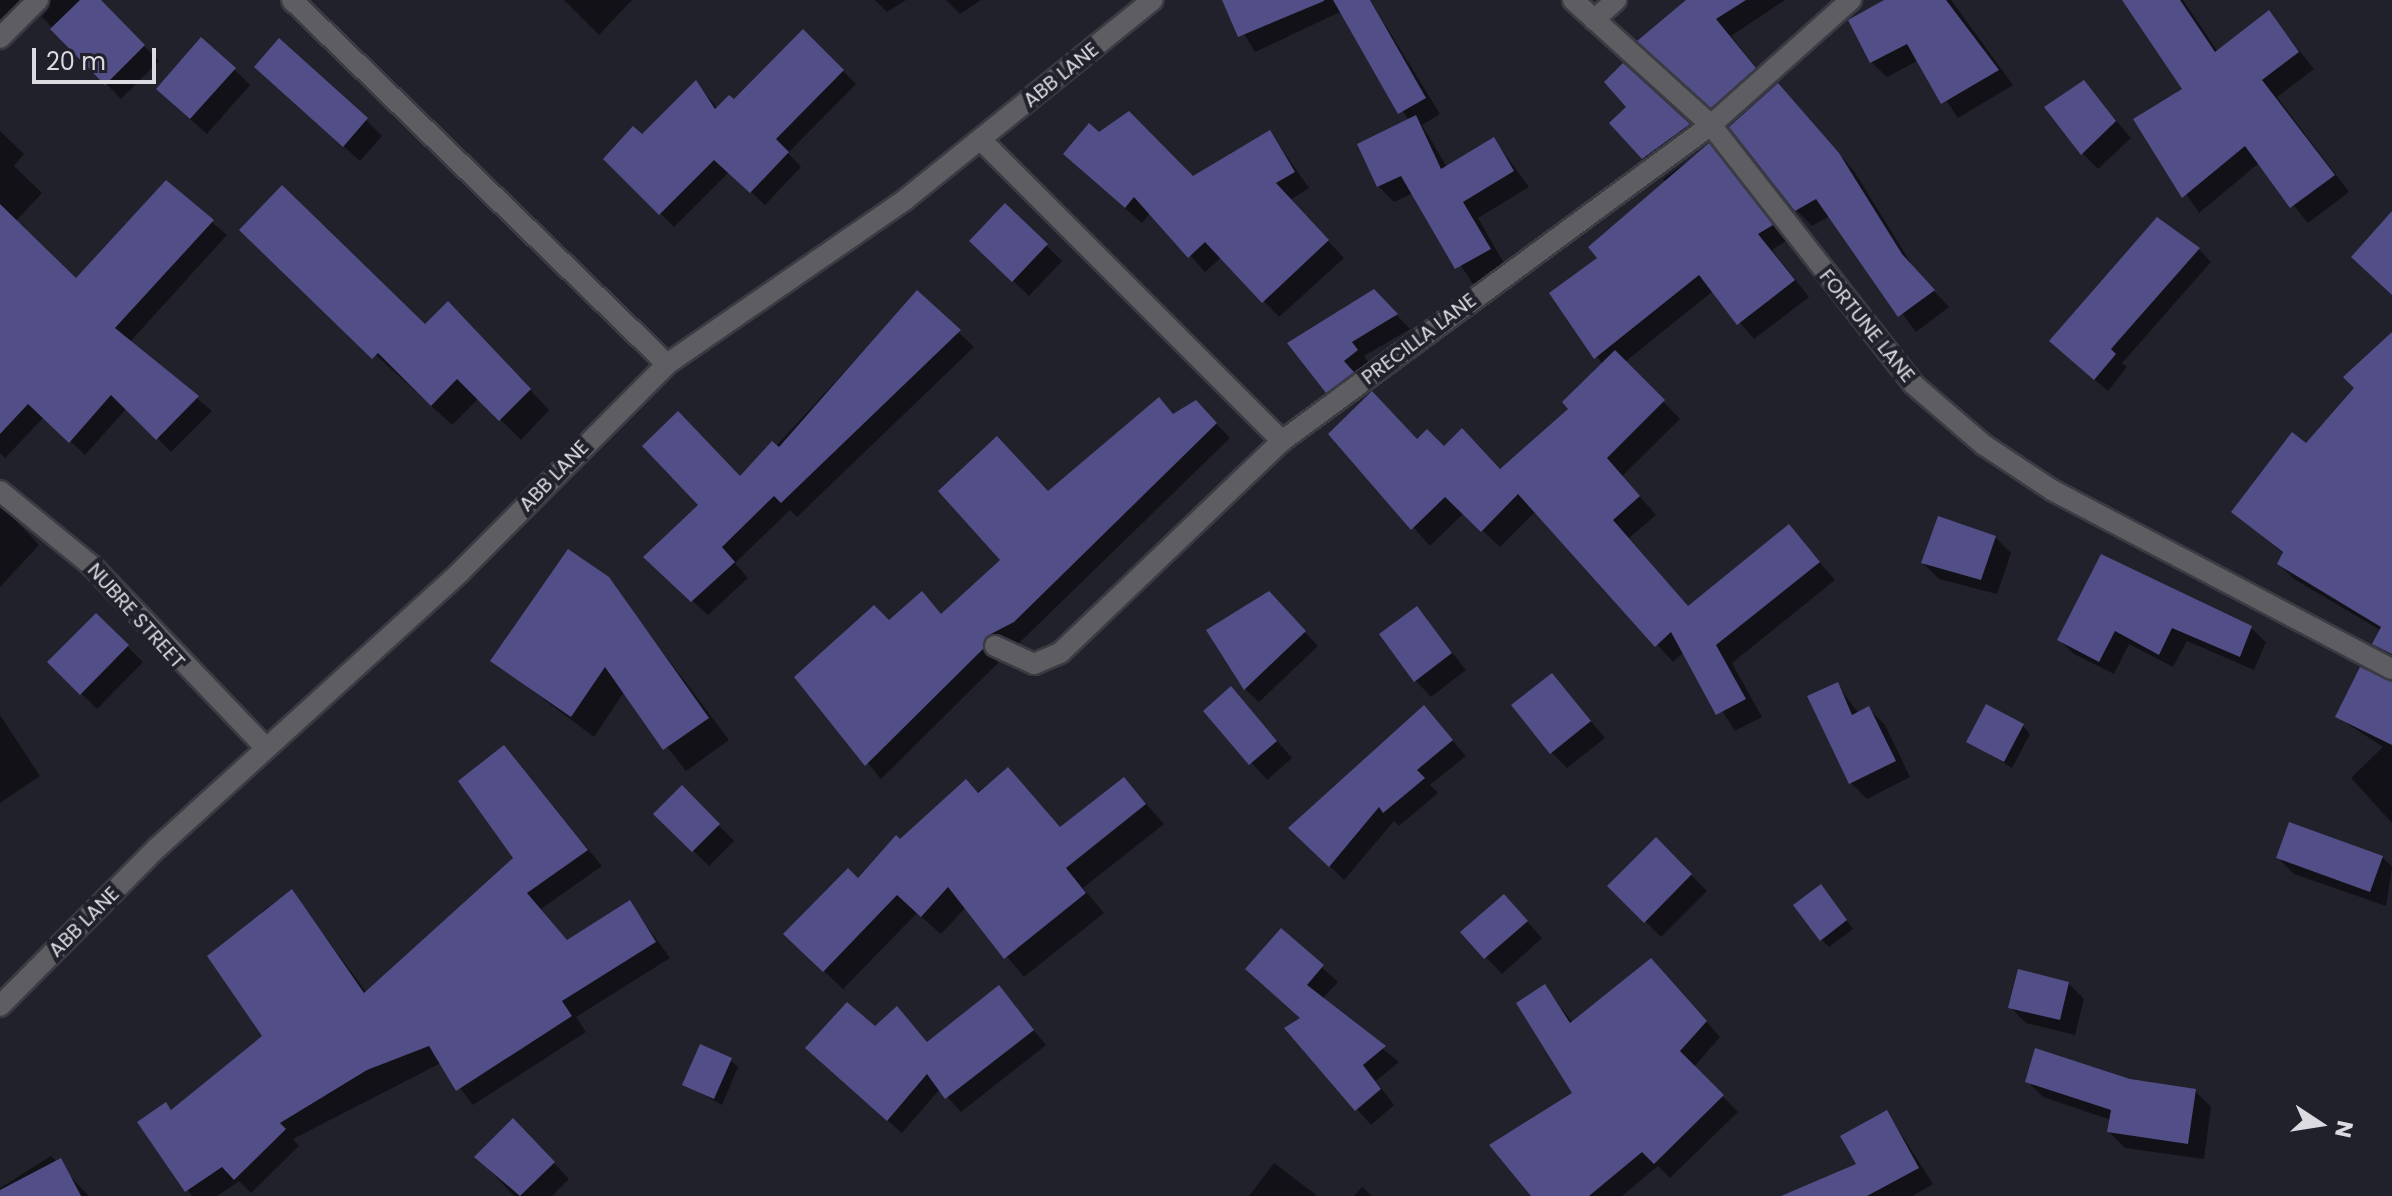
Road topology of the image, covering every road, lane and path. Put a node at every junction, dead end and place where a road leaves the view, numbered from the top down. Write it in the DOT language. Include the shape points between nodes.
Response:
graph roads {
  1 [pos="38,0"];
  2 [pos="292,0"];
  3 [pos="1153,0"];
  4 [pos="1573,0"];
  5 [pos="1616,0"];
  6 [pos="1851,0"];
  7 [pos="1594,20"];
  8 [pos="0,38"];
  9 [pos="1711,125"];
  10 [pos="981,140"];
  11 [pos="667,364"];
  12 [pos="1282,441"];
  13 [pos="0,491"];
  14 [pos="995,646"];
  15 [pos="2392,669"];
  16 [pos="266,748"];
  17 [pos="0,1006"];
  1 -- 8 [label="street"];
  2 -- 11 [label="street"];
  3 -- 10 [label="street, ABB LANE"];
  4 -- 7 [label="street, FORTUNE LANE"];
  5 -- 7 [label="street"];
  6 -- 9 [label="street, PRECILLA LANE"];
  7 -- 9 [label="street, FORTUNE LANE"];
  9 -- 12 [label="street, PRECILLA LANE"];
  9 -- 15 [label="street, FORTUNE LANE" via="1913,384 1984,445 2052,490"];
  10 -- 11 [label="street, ABB LANE"];
  10 -- 12 [label="street"];
  11 -- 16 [label="street, ABB LANE" via="460,572"];
  12 -- 14 [label="street, PRECILLA LANE" via="1047,662"];
  13 -- 16 [label="street, NUBRE STREET" via="92,566"];
  16 -- 17 [label="street, ABB LANE"];
}
